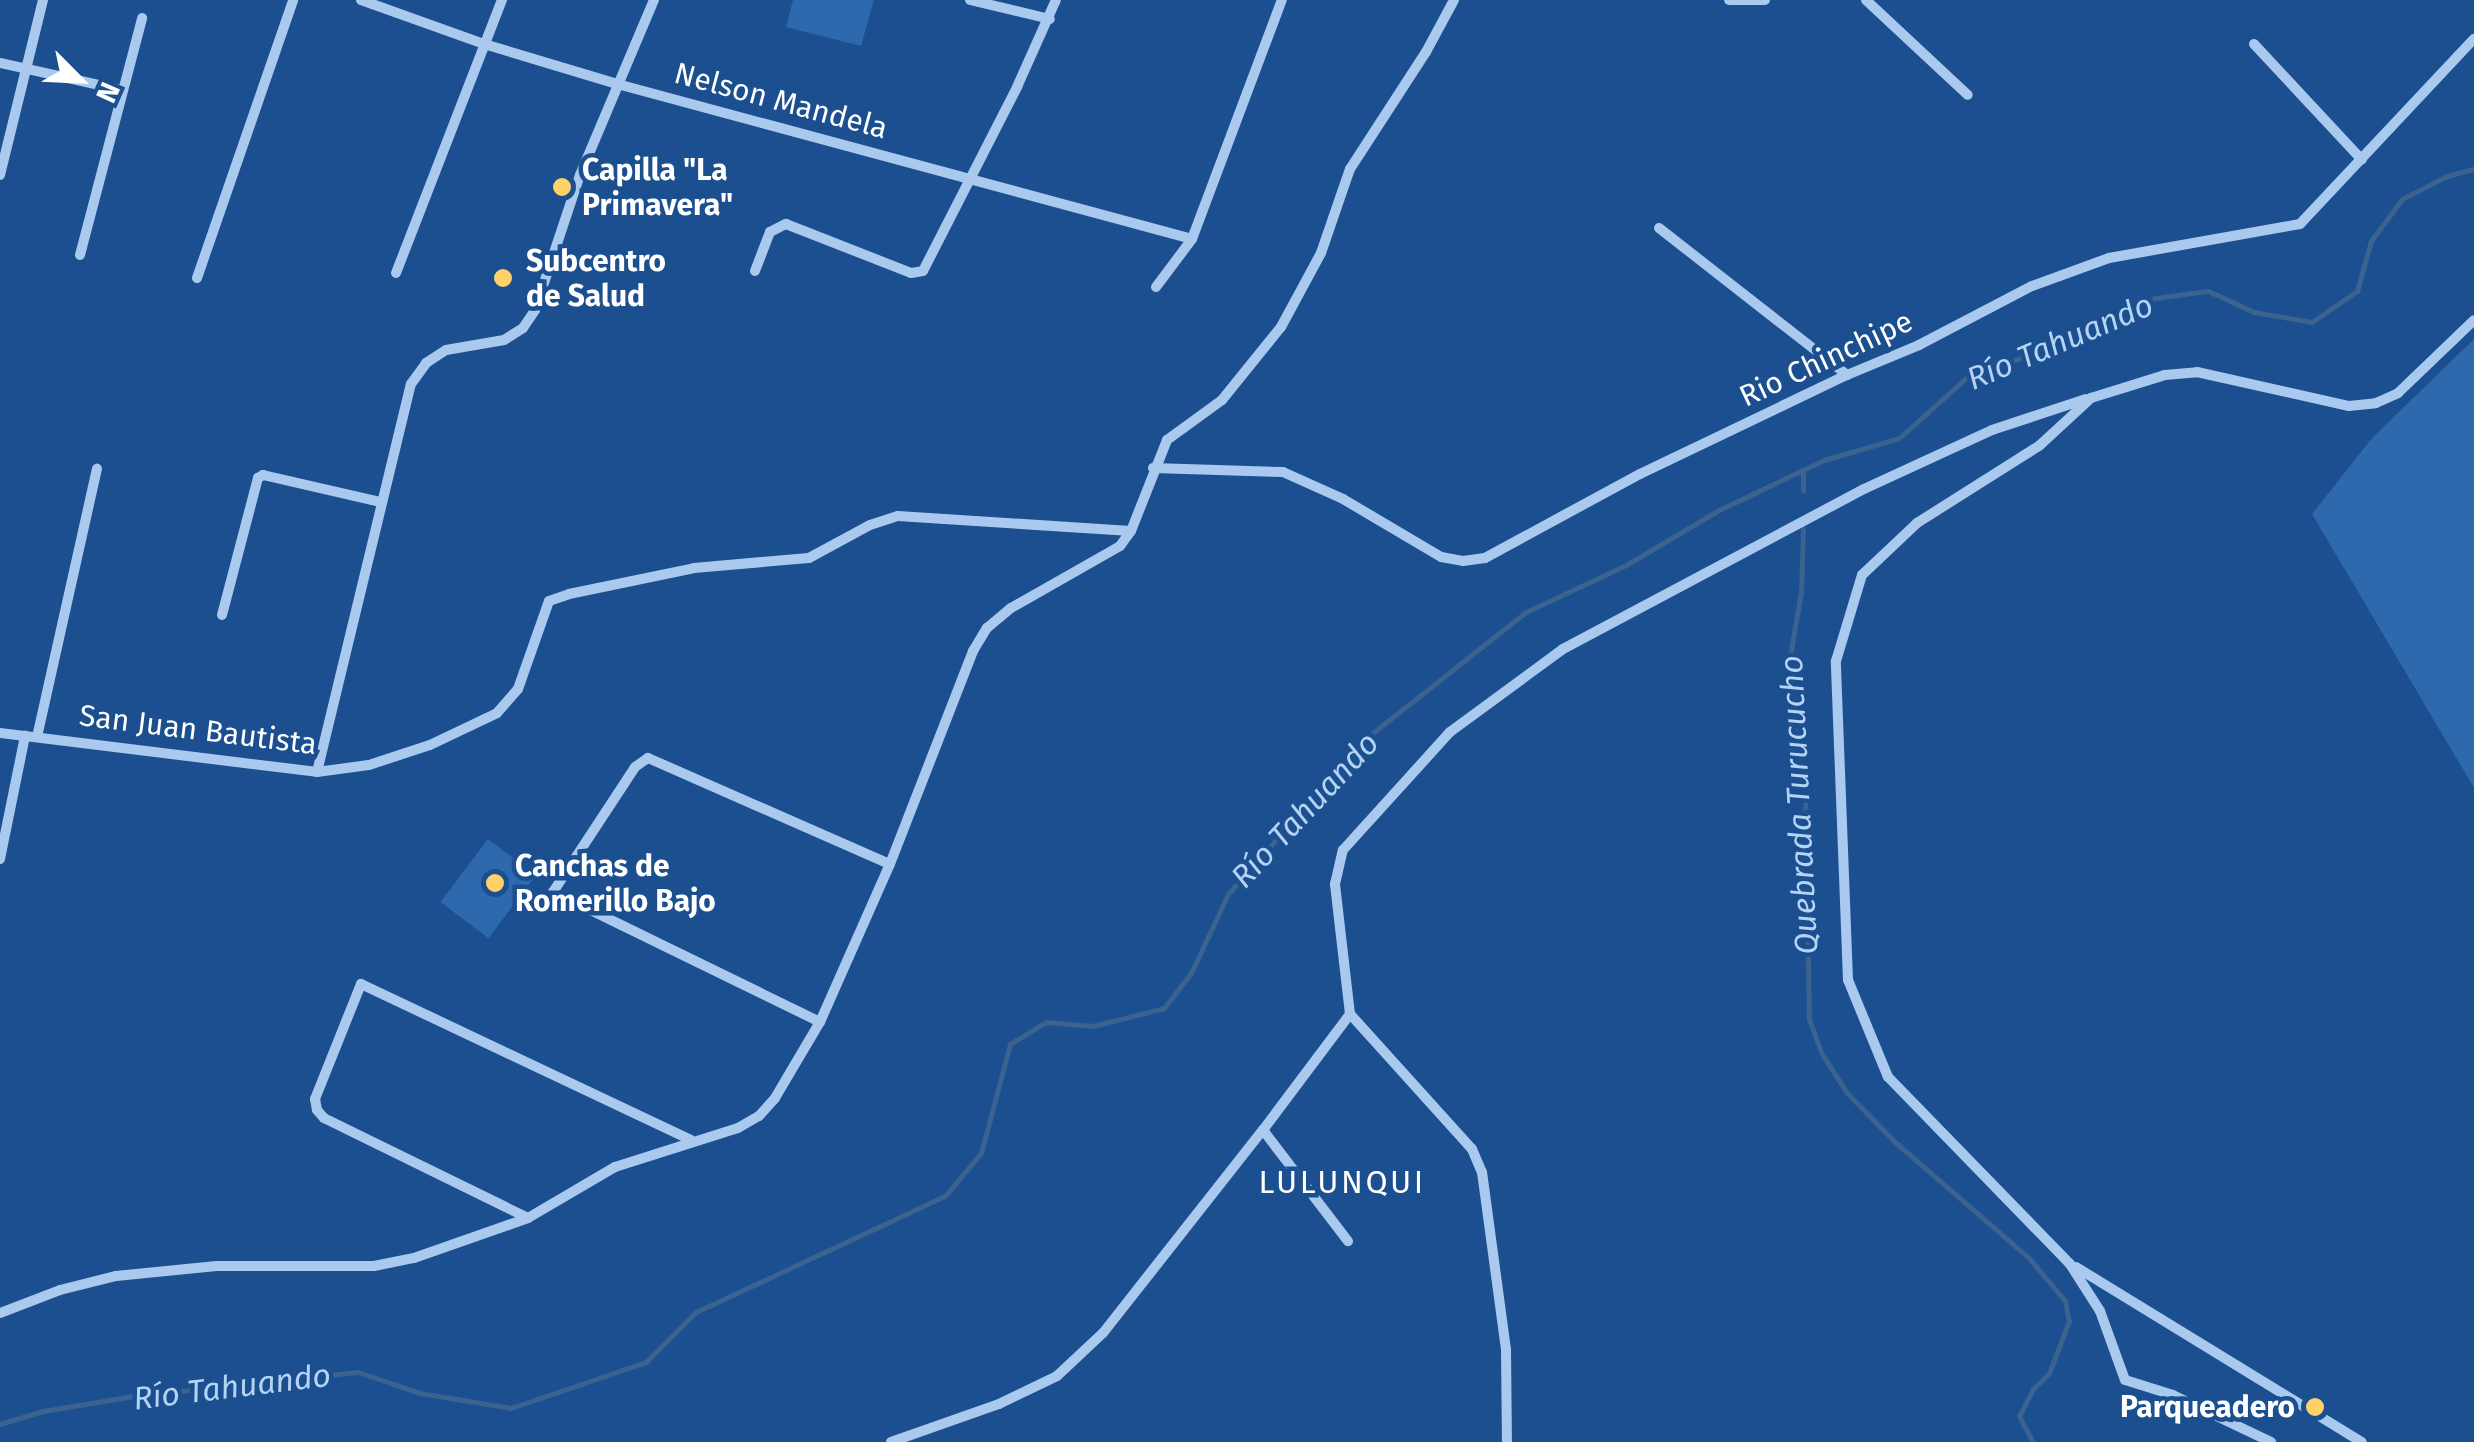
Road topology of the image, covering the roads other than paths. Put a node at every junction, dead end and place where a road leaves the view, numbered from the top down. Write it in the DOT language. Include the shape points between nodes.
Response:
graph roads {
  1 [pos="44,0"];
  2 [pos="293,0"];
  3 [pos="361,0"];
  4 [pos="502,0"];
  5 [pos="654,0"];
  6 [pos="970,0"];
  7 [pos="1056,0"];
  8 [pos="1282,0"];
  9 [pos="1454,0"];
  10 [pos="1729,0"];
  11 [pos="1765,0"];
  12 [pos="1866,0"];
  13 [pos="142,18"];
  14 [pos="1050,19"];
  15 [pos="2474,39"];
  16 [pos="484,44"];
  17 [pos="2254,44"];
  18 [pos="0,62"];
  19 [pos="26,68"];
  20 [pos="621,85"];
  21 [pos="122,90"];
  22 [pos="1968,95"];
  23 [pos="2362,160"];
  24 [pos="0,175"];
  25 [pos="972,177"];
  26 [pos="1659,228"];
  27 [pos="1192,239"];
  28 [pos="80,256"];
  29 [pos="755,271"];
  30 [pos="396,274"];
  31 [pos="197,278"];
  32 [pos="1156,287"];
  33 [pos="2474,320"];
  34 [pos="1847,375"];
  35 [pos="2092,398"];
  36 [pos="1153,468"];
  37 [pos="97,469"];
  38 [pos="381,502"];
  39 [pos="1131,530"];
  40 [pos="222,615"];
  41 [pos="0,732"];
  42 [pos="24,736"];
  43 [pos="37,737"];
  44 [pos="318,772"];
  45 [pos="0,859"];
  46 [pos="890,864"];
  47 [pos="1350,1014"];
  48 [pos="820,1022"];
  49 [pos="1263,1130"];
  50 [pos="691,1140"];
  51 [pos="528,1218"];
  52 [pos="1348,1242"];
  53 [pos="2070,1264"];
  54 [pos="0,1313"];
  55 [pos="891,1442"];
  56 [pos="1507,1442"];
  57 [pos="2271,1442"];
  58 [pos="2362,1442"];
  1 -- 19 [label="street"];
  2 -- 31 [label="street"];
  3 -- 16 [label="street, Nelson Mandela"];
  4 -- 16 [label="street"];
  5 -- 20 [label="street"];
  6 -- 14 [label="street"];
  7 -- 14 [label="street"];
  8 -- 27 [label="street"];
  9 -- 36 [label="street" via="1350,170 1321,254 1280,327 1222,400 1168,440"];
  10 -- 11 [label="street"];
  12 -- 22 [label="street"];
  13 -- 21 [label="street"];
  14 -- 25 [label="street"];
  15 -- 23 [label="street, Rio Chinchipe"];
  16 -- 20 [label="street, Nelson Mandela"];
  16 -- 30 [label="street"];
  17 -- 23 [label="street"];
  18 -- 19 [label="street"];
  19 -- 21 [label="street"];
  19 -- 24 [label="street"];
  20 -- 25 [label="street, Nelson Mandela"];
  20 -- 38 [label="street" via="580,175 535,310 504,340 446,350 426,362 410,384"];
  21 -- 28 [label="street"];
  23 -- 34 [label="street, Rio Chinchipe" via="2300,224 2109,258 2032,286"];
  25 -- 27 [label="street, Nelson Mandela"];
  25 -- 29 [label="street" via="923,272 786,224 770,232"];
  26 -- 34 [label="street"];
  27 -- 32 [label="street"];
  33 -- 35 [label="street" via="2398,393 2376,403 2349,406 2197,372"];
  34 -- 36 [label="street, Rio Chinchipe" via="1640,474 1485,558 1441,557 1306,479 1254,469"];
  35 -- 47 [label="street" via="1992,430 1864,489 1563,649 1450,732 1343,850 1336,867"];
  35 -- 53 [label="street" via="2040,446 1917,523 1862,575 1836,661 1848,980 1888,1077"];
  36 -- 39 [label="street"];
  37 -- 43 [label="street"];
  38 -- 40 [label="street" via="258,478"];
  38 -- 44 [label="street"];
  39 -- 44 [label="street, San Juan Bautista" via="898,516 809,558 694,568 568,594 549,601 518,689 497,713 430,745 369,765"];
  39 -- 46 [label="street" via="1120,546 987,628"];
  41 -- 42 [label="street, San Juan Bautista"];
  42 -- 43 [label="street, San Juan Bautista"];
  42 -- 45 [label="street"];
  43 -- 44 [label="street, San Juan Bautista"];
  46 -- 48 [label="street"];
  46 -- 48 [label="street" via="648,758 635,767 554,892"];
  47 -- 49 [label="street"];
  47 -- 56 [label="street" via="1472,1149 1482,1172 1506,1350"];
  48 -- 50 [label="street" via="759,1116"];
  49 -- 52 [label="street"];
  49 -- 55 [label="street" via="1102,1334 1057,1376"];
  50 -- 51 [label="street" via="615,1167"];
  50 -- 51 [label="street" via="362,984 315,1100 317,1110"];
  51 -- 54 [label="street" via="374,1266 216,1266 116,1276"];
  53 -- 57 [label="street" via="2100,1312 2126,1380"];
  53 -- 58 [label="street"];
}
